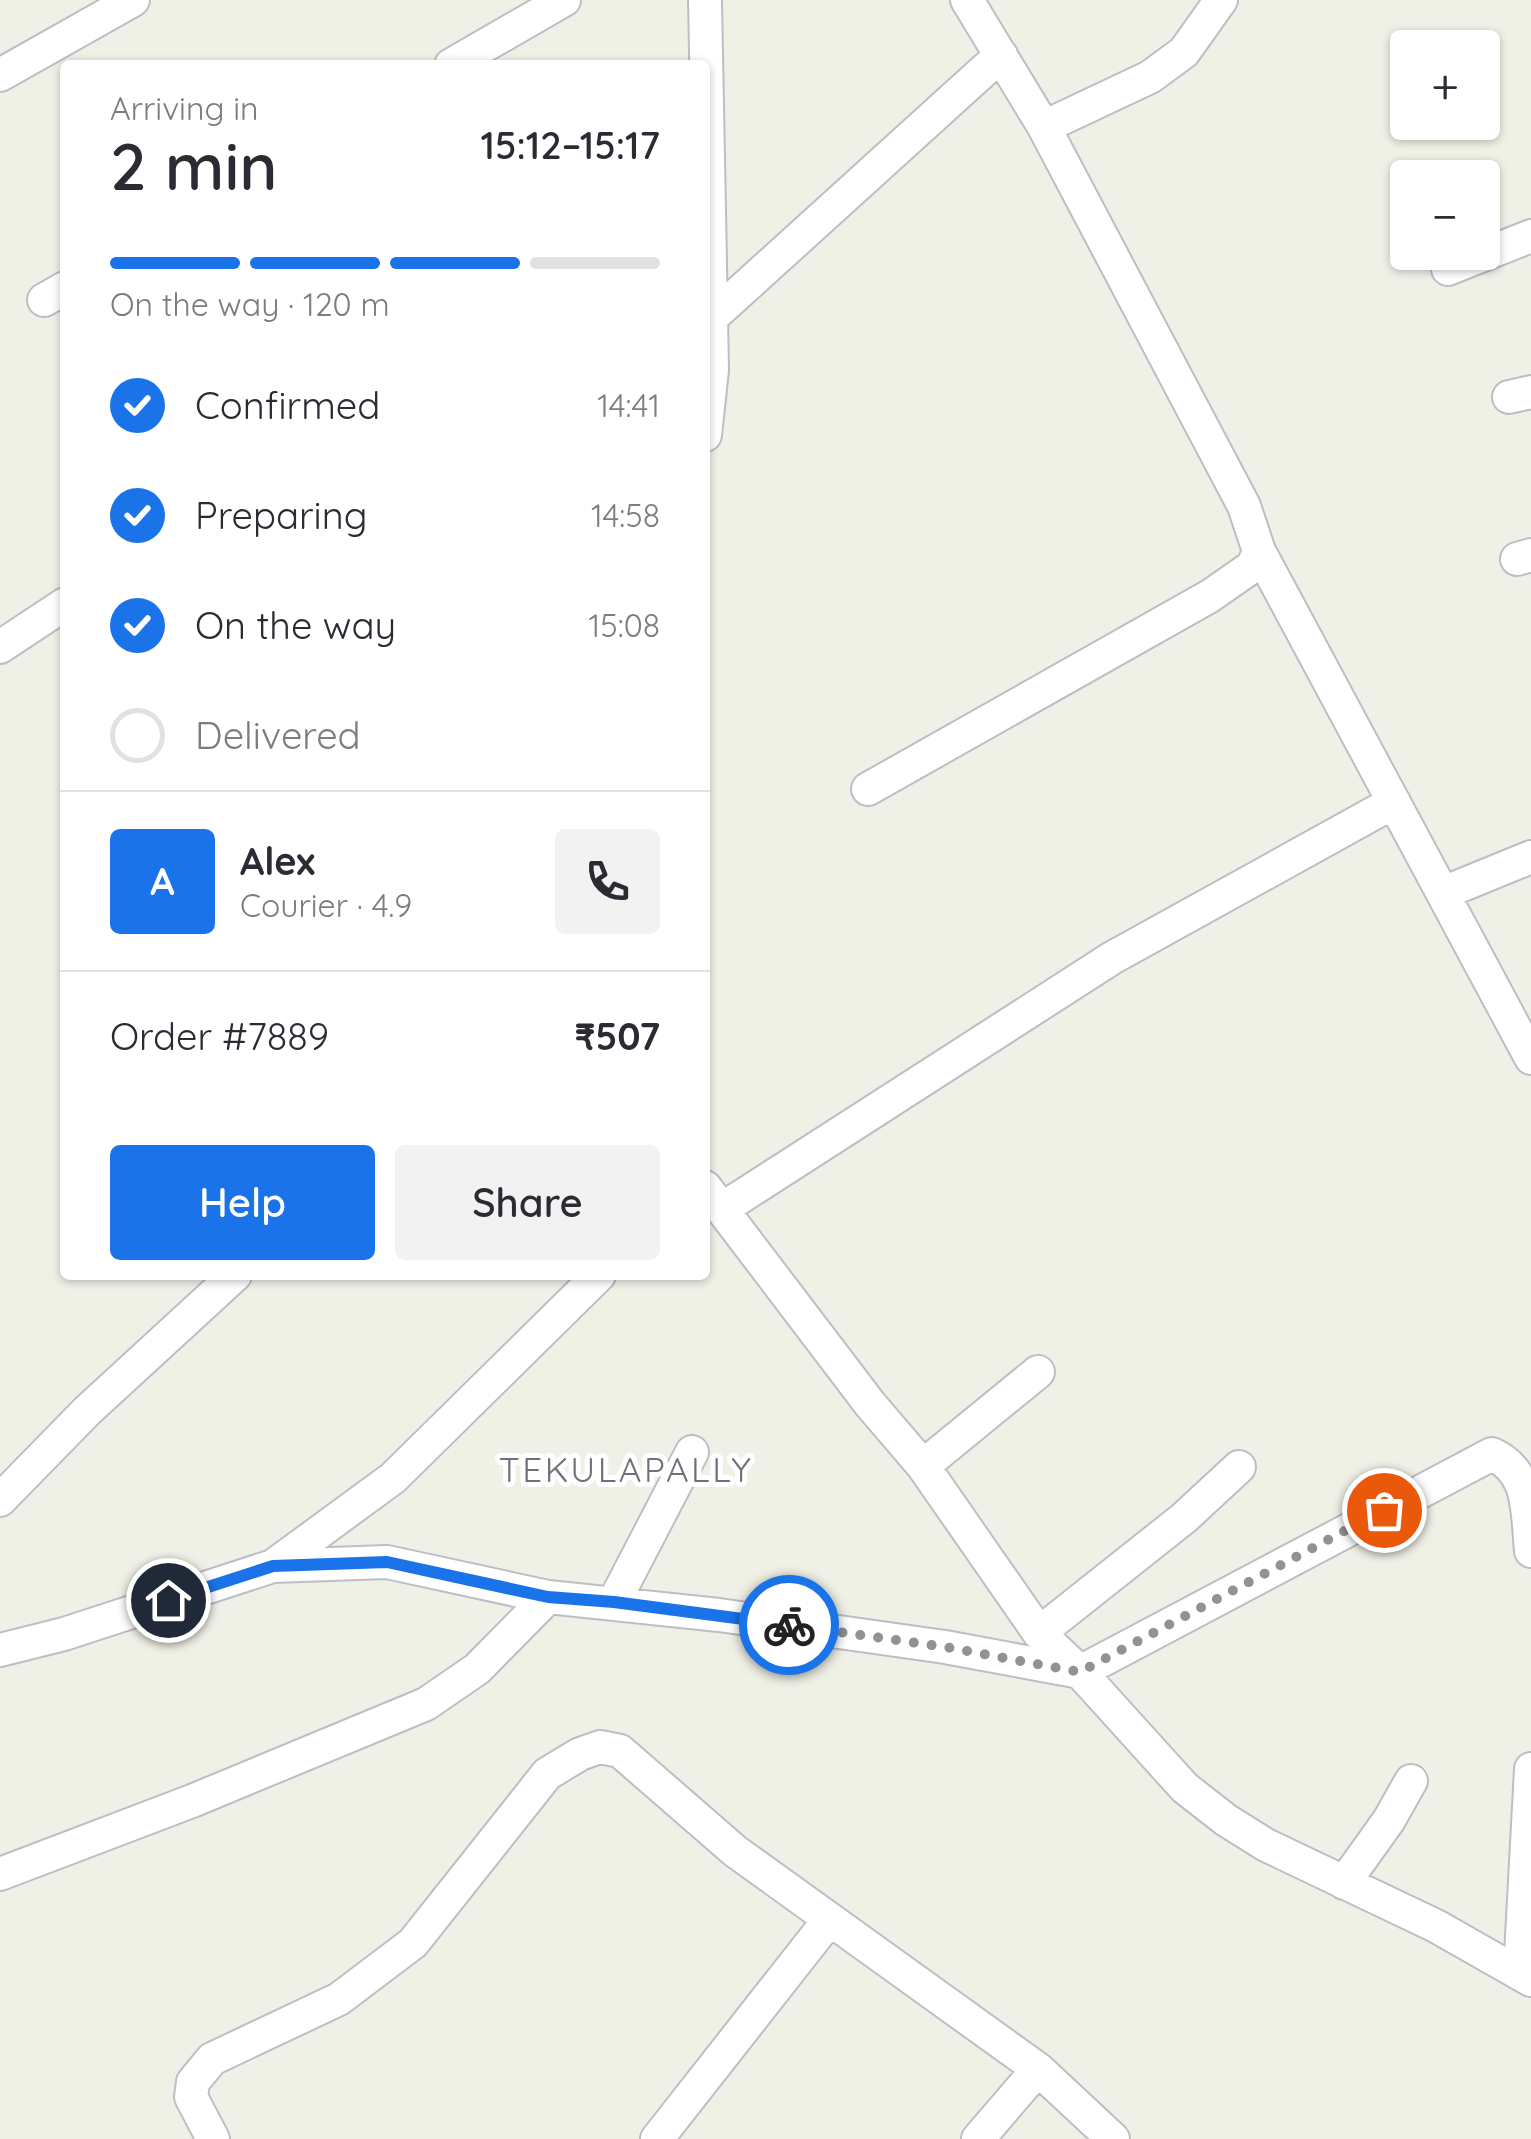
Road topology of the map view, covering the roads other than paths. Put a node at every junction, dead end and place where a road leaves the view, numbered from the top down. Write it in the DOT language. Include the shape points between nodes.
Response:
graph roads {
  1 [pos="134,0"];
  2 [pos="564,0"];
  3 [pos="705,0"];
  4 [pos="968,0"];
  5 [pos="1221,0"];
  6 [pos="1001,55"];
  7 [pos="460,60"];
  8 [pos="706,60"];
  9 [pos="0,75"];
  10 [pos="1044,127"];
  11 [pos="1531,236"];
  12 [pos="1500,248"];
  13 [pos="710,283"];
  14 [pos="711,318"];
  15 [pos="710,336"];
  16 [pos="1258,551"];
  17 [pos="60,607"];
  18 [pos="0,646"];
  19 [pos="868,789"];
  20 [pos="1394,802"];
  21 [pos="1531,858"];
  22 [pos="1442,893"];
  23 [pos="1531,1058"];
  24 [pos="710,1194"];
  25 [pos="230,1280"];
  26 [pos="594,1280"];
  27 [pos="1038,1372"];
  28 [pos="692,1452"];
  29 [pos="924,1466"];
  30 [pos="1240,1467"];
  31 [pos="0,1500"];
  32 [pos="1531,1551"];
  33 [pos="273,1566"];
  34 [pos="548,1597"];
  35 [pos="614,1602"];
  36 [pos="1039,1633"];
  37 [pos="0,1650"];
  38 [pos="1080,1672"];
  39 [pos="1531,1770"];
  40 [pos="1412,1781"];
  41 [pos="0,1874"];
  42 [pos="1344,1883"];
  43 [pos="829,1920"];
  44 [pos="1526,1977"];
  45 [pos="1038,2069"];
  46 [pos="213,2139"];
  47 [pos="658,2139"];
  48 [pos="978,2139"];
  49 [pos="1113,2139"];
  1 -- 9 [label="street"];
  2 -- 7 [label="street"];
  3 -- 8 [label="street"];
  4 -- 6 [label="street"];
  5 -- 10 [label="street" via="1184,52 1161,69"];
  6 -- 10 [label="street"];
  6 -- 14 [label="street"];
  10 -- 16 [label="street" via="1244,506"];
  11 -- 12 [label="street"];
  13 -- 14 [label="street"];
  14 -- 15 [label="street"];
  16 -- 19 [label="street" via="1253,566 1210,596"];
  16 -- 20 [label="street"];
  17 -- 18 [label="street"];
  20 -- 22 [label="street"];
  20 -- 24 [label="street"];
  21 -- 22 [label="street"];
  22 -- 23 [label="street"];
  24 -- 29 [label="street"];
  25 -- 31 [label="street"];
  26 -- 33 [label="street" via="392,1478"];
  27 -- 29 [label="street"];
  28 -- 35 [label="street"];
  29 -- 36 [label="street"];
  30 -- 36 [label="street"];
  32 -- 38 [label="street" via="1525,1483 1507,1460 1492,1454"];
  33 -- 34 [label="street" via="387,1562"];
  33 -- 37 [label="street"];
  34 -- 35 [label="street"];
  34 -- 41 [label="street" via="477,1669 426,1704"];
  35 -- 38 [label="street"];
  36 -- 38 [label="street"];
  38 -- 42 [label="street" via="1184,1788 1266,1845"];
  39 -- 44 [label="street"];
  40 -- 42 [label="street"];
  42 -- 44 [label="street"];
  43 -- 45 [label="street"];
  43 -- 46 [label="street" via="735,1851 620,1752 600,1747 580,1754 547,1774 413,1943 339,1999 212,2058 193,2082 192,2098"];
  43 -- 47 [label="street"];
  45 -- 48 [label="street"];
  45 -- 49 [label="street"];
}
